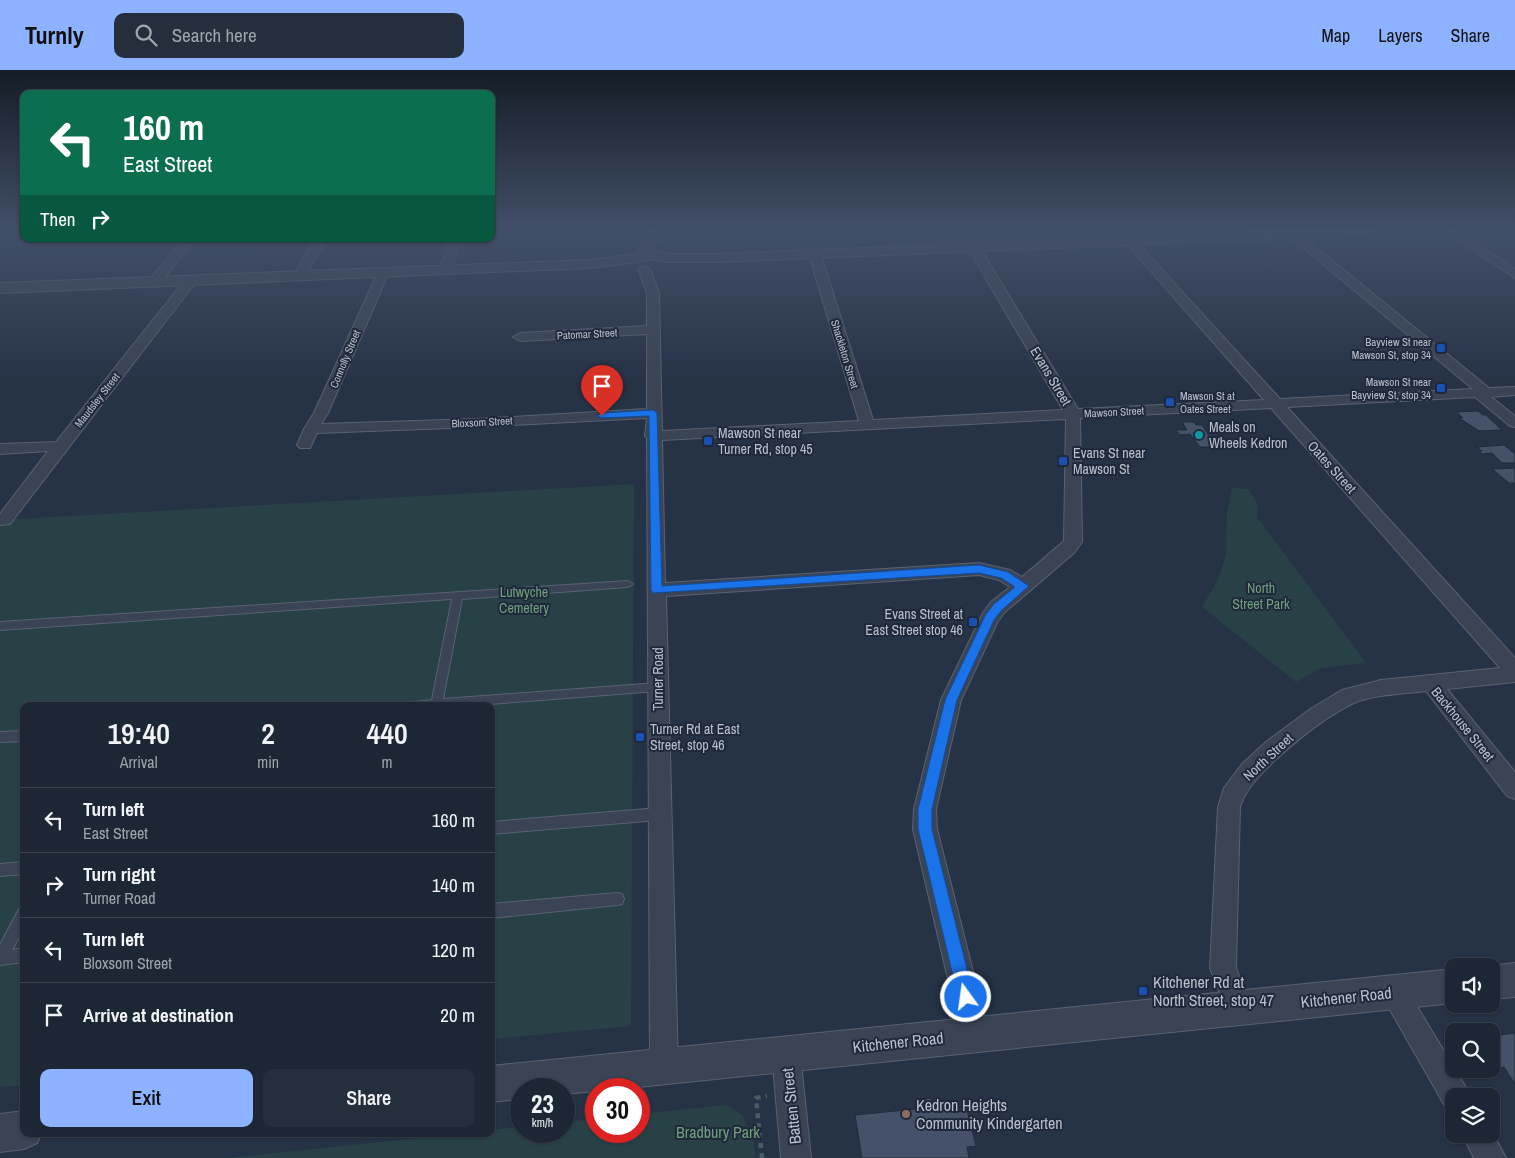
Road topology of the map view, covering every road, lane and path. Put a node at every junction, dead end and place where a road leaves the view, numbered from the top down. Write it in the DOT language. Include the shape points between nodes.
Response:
graph roads {
  1 [pos="154,282"];
  2 [pos="158,282"];
  3 [pos="190,282"];
  4 [pos="379,282"];
  5 [pos="653,282"];
  6 [pos="823,282"];
  7 [pos="994,282"];
  8 [pos="1167,282"];
  9 [pos="1349,282"];
  10 [pos="0,288"];
  11 [pos="654,330"];
  12 [pos="520,337"];
  13 [pos="1515,391"];
  14 [pos="1482,392"];
  15 [pos="1276,403"];
  16 [pos="653,413"];
  17 [pos="1073,414"];
  18 [pos="1515,423"];
  19 [pos="867,424"];
  20 [pos="311,429"];
  21 [pos="653,436"];
  22 [pos="305,445"];
  23 [pos="60,446"];
  24 [pos="0,449"];
  25 [pos="2,523"];
  26 [pos="628,584"];
  27 [pos="1023,586"];
  28 [pos="657,590"];
  29 [pos="458,595"];
  30 [pos="0,626"];
  31 [pos="1515,672"];
  32 [pos="1430,682"];
  33 [pos="658,687"];
  34 [pos="437,702"];
  35 [pos="473,702"];
  36 [pos="20,736"];
  37 [pos="0,738"];
  38 [pos="1515,789"];
  39 [pos="659,814"];
  40 [pos="495,828"];
  41 [pos="20,868"];
  42 [pos="0,870"];
  43 [pos="617,899"];
  44 [pos="495,911"];
  45 [pos="20,922"];
  46 [pos="20,956"];
  47 [pos="1,958"];
  48 [pos="1515,980"];
  49 [pos="1500,981"];
  50 [pos="1445,987"];
  51 [pos="1394,992"];
  52 [pos="1238,1009"];
  53 [pos="975,1034"];
  54 [pos="786,1054"];
  55 [pos="664,1066"];
  56 [pos="495,1084"];
  57 [pos="1450,1088"];
  58 [pos="790,1093"];
  59 [pos="20,1130"];
  60 [pos="0,1133"];
  61 [pos="1482,1143"];
  62 [pos="762,1158"];
  63 [pos="796,1158"];
  64 [pos="1491,1158"];
  1 -- 2 [label="street"];
  1 -- 10 [label="street"];
  3 -- 23 [label="street, Maudsley Street"];
  4 -- 20 [label="street, Connolly Street" via="322,413"];
  5 -- 11 [label="street, Turner Road"];
  6 -- 19 [label="street, Shackleton Street"];
  7 -- 17 [label="street, Evans Street"];
  8 -- 15 [label="street, Oates Street"];
  9 -- 14 [label="street"];
  11 -- 12 [label="street, Patomar Street"];
  11 -- 16 [label="street, Turner Road"];
  13 -- 14 [label="street, Mawson Street"];
  14 -- 15 [label="street, Mawson Street"];
  14 -- 18 [label="street"];
  15 -- 17 [label="street, Mawson Street"];
  15 -- 31 [label="street, Oates Street"];
  16 -- 20 [label="street, Bloxsom Street"];
  16 -- 21 [label="street, Turner Road"];
  17 -- 19 [label="street, Mawson Street"];
  17 -- 27 [label="street, Evans Street" via="1073,542"];
  19 -- 21 [label="street, Mawson Street"];
  20 -- 22 [label="street, Connolly Street"];
  21 -- 28 [label="street, Turner Road"];
  23 -- 24 [label="street"];
  23 -- 25 [label="street, Maudsley Street"];
  26 -- 29 [label="lane"];
  27 -- 28 [label="street" via="1004,575 979,569"];
  27 -- 53 [label="street, Evans Street" via="990,618 951,700 925,809 925,829"];
  28 -- 33 [label="street, Turner Road"];
  29 -- 30 [label="lane"];
  29 -- 34 [label="lane"];
  31 -- 32 [label="street, North Street"];
  32 -- 38 [label="street, Backhouse Street"];
  32 -- 52 [label="street, North Street" via="1361,692 1338,702 1274,748 1250,771 1232,795 1228,821 1223,959"];
  33 -- 35 [label="lane"];
  33 -- 39 [label="street, Turner Road"];
  36 -- 37 [label="lane"];
  39 -- 40 [label="lane"];
  39 -- 55 [label="street, Turner Road"];
  41 -- 42 [label="lane"];
  43 -- 44 [label="lane"];
  45 -- 47 [label="lane"];
  46 -- 47 [label="lane"];
  48 -- 49 [label="street"];
  50 -- 51 [label="street, Kitchener Road"];
  51 -- 52 [label="street, Kitchener Road"];
  51 -- 57 [label="street"];
  52 -- 53 [label="street, Kitchener Road"];
  53 -- 54 [label="street, Kitchener Road"];
  54 -- 55 [label="street, Kitchener Road"];
  54 -- 58 [label="street, Batten Street"];
  55 -- 56 [label="street, Kitchener Road"];
  58 -- 62 [label="path" via="756,1098"];
  58 -- 63 [label="street, Batten Street"];
  59 -- 60 [label="street"];
  61 -- 64 [label="street"];
}
